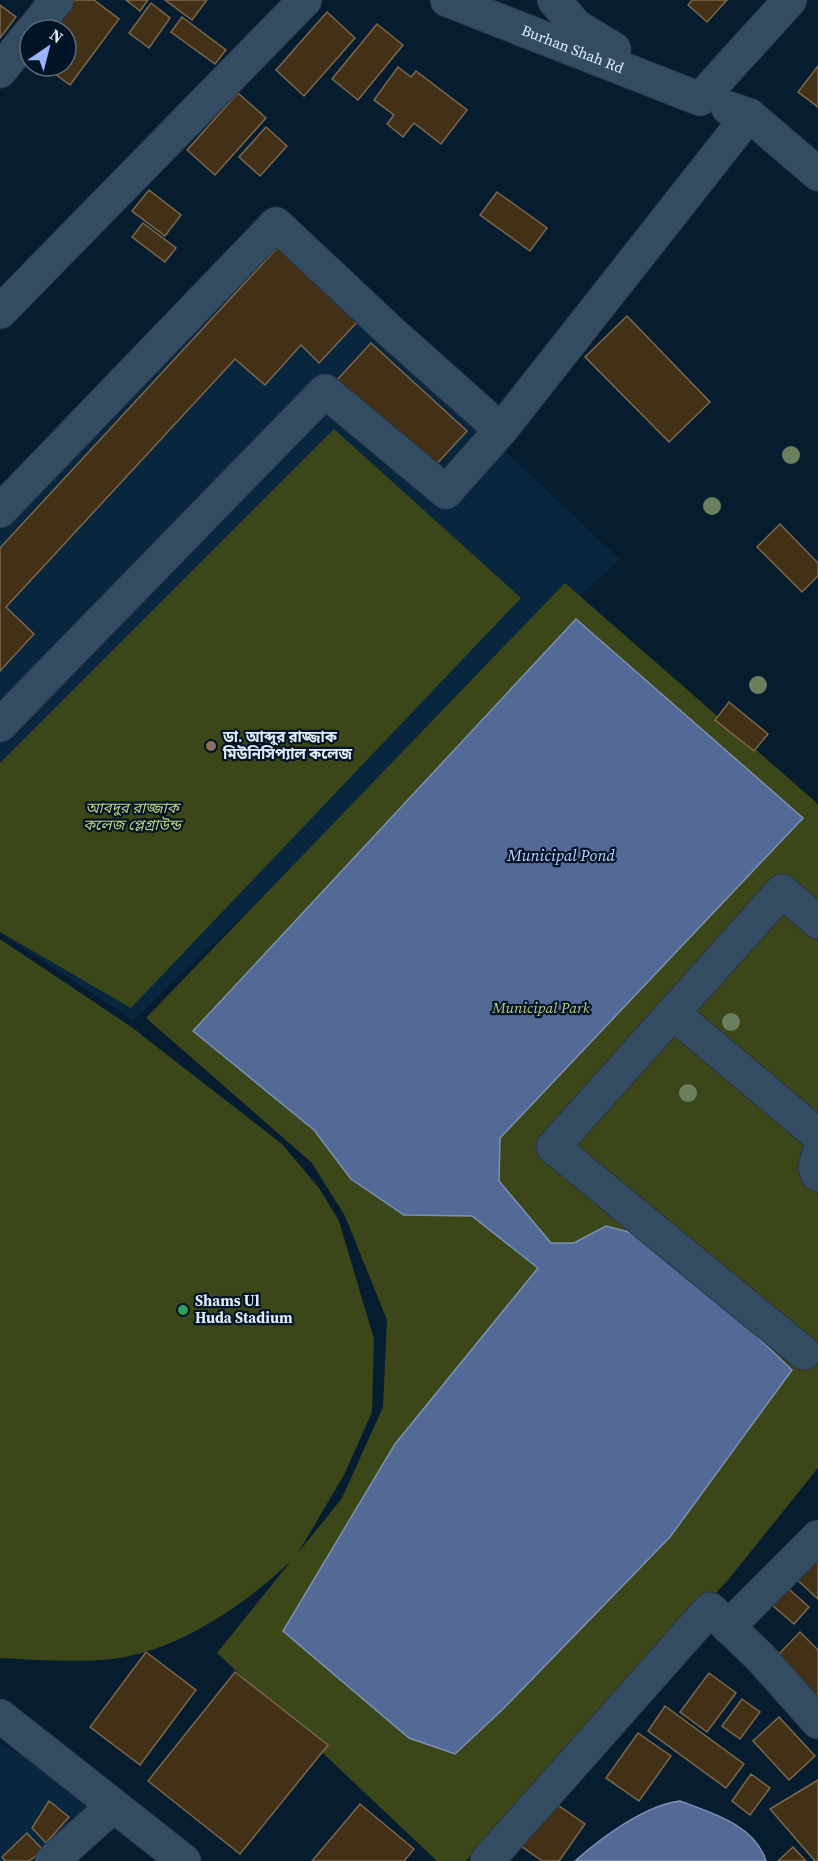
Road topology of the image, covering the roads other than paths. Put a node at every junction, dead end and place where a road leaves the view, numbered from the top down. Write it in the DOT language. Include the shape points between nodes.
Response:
graph roads {
  1 [pos="57,0"];
  2 [pos="305,0"];
  3 [pos="447,0"];
  4 [pos="554,0"];
  5 [pos="790,0"];
  6 [pos="42,18"];
  7 [pos="18,48"];
  8 [pos="0,71"];
  9 [pos="700,99"];
  10 [pos="749,115"];
  11 [pos="818,174"];
  12 [pos="0,312"];
  13 [pos="501,430"];
  14 [pos="0,511"];
  15 [pos="0,725"];
  16 [pos="818,922"];
  17 [pos="673,1012"];
  18 [pos="818,1135"];
  19 [pos="818,1155"];
  20 [pos="818,1175"];
  21 [pos="804,1353"];
  22 [pos="818,1537"];
  23 [pos="728,1627"];
  24 [pos="0,1716"];
  25 [pos="818,1722"];
  26 [pos="113,1806"];
  27 [pos="177,1859"];
  28 [pos="52,1861"];
  29 [pos="487,1861"];
  1 -- 6 [label="street"];
  2 -- 12 [label="street"];
  3 -- 9 [label="street, Burhan Shah Rd"];
  4 -- 9 [label="street" via="576,26"];
  5 -- 9 [label="street"];
  7 -- 8 [label="street"];
  9 -- 10 [label="street"];
  10 -- 11 [label="street"];
  10 -- 13 [label="street"];
  13 -- 14 [label="street" via="276,224"];
  13 -- 15 [label="street" via="446,492 325,391"];
  16 -- 17 [label="street" via="782,891"];
  17 -- 18 [label="street"];
  17 -- 21 [label="street" via="553,1147"];
  19 -- 20 [label="street"];
  22 -- 23 [label="street"];
  23 -- 25 [label="street"];
  23 -- 29 [label="street" via="710,1609"];
  24 -- 26 [label="street"];
  26 -- 27 [label="street"];
  26 -- 28 [label="street"];
}
